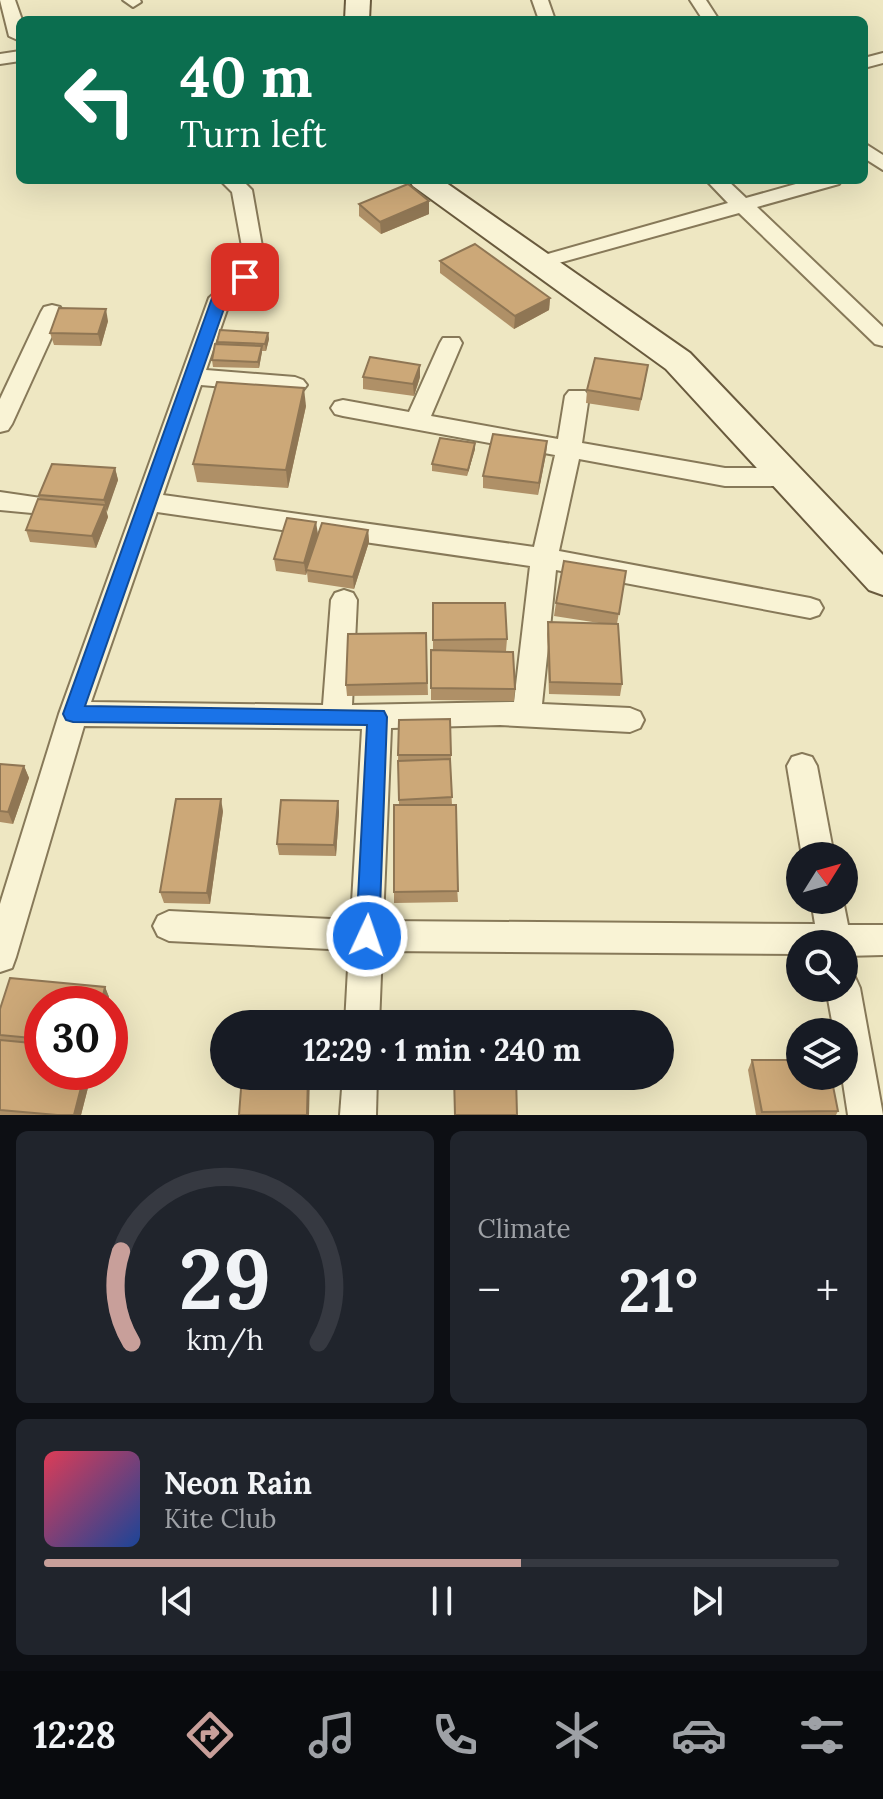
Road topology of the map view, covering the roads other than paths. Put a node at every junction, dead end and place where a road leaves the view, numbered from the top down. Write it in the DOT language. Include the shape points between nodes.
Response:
graph roads {
  1 [pos="7,0"];
  2 [pos="16,29"];
  3 [pos="868,153"];
  4 [pos="883,166"];
  5 [pos="235,184"];
  6 [pos="428,184"];
  7 [pos="720,184"];
  8 [pos="816,184"];
  9 [pos="741,203"];
  10 [pos="537,263"];
  11 [pos="52,312"];
  12 [pos="883,339"];
  13 [pos="451,343"];
  14 [pos="193,377"];
  15 [pos="295,385"];
  16 [pos="577,396"];
  17 [pos="343,408"];
  18 [pos="417,421"];
  19 [pos="0,424"];
  20 [pos="569,448"];
  21 [pos="789,477"];
  22 [pos="0,501"];
  23 [pos="150,502"];
  24 [pos="32,504"];
  25 [pos="544,558"];
  26 [pos="883,580"];
  27 [pos="344,600"];
  28 [pos="810,608"];
  29 [pos="73,714"];
  30 [pos="527,714"];
  31 [pos="337,717"];
  32 [pos="377,717"];
  33 [pos="630,720"];
  34 [pos="802,766"];
  35 [pos="816,842"];
  36 [pos="169,926"];
  37 [pos="367,936"];
  38 [pos="883,940"];
  39 [pos="786,941"];
  40 [pos="858,941"];
  41 [pos="0,957"];
  42 [pos="846,1002"];
  43 [pos="363,1010"];
  44 [pos="359,1090"];
  45 [pos="358,1115"];
  46 [pos="866,1115"];
  1 -- 2 [label="street"];
  3 -- 4 [label="street"];
  5 -- 14 [label="street" via="242,190 253,252 245,277 220,298"];
  6 -- 10 [label="street"];
  7 -- 9 [label="street"];
  8 -- 9 [label="street"];
  9 -- 10 [label="street"];
  9 -- 12 [label="street"];
  10 -- 21 [label="street" via="678,361"];
  11 -- 19 [label="street"];
  13 -- 18 [label="street"];
  14 -- 15 [label="street"];
  14 -- 23 [label="street"];
  16 -- 20 [label="street"];
  17 -- 18 [label="street"];
  18 -- 20 [label="street"];
  20 -- 21 [label="street" via="725,477"];
  20 -- 25 [label="street"];
  21 -- 26 [label="street"];
  22 -- 24 [label="street"];
  23 -- 25 [label="street"];
  23 -- 29 [label="street"];
  25 -- 28 [label="street"];
  25 -- 30 [label="street"];
  27 -- 31 [label="street"];
  29 -- 31 [label="street"];
  29 -- 41 [label="street"];
  30 -- 32 [label="street"];
  30 -- 33 [label="street"];
  31 -- 32 [label="street"];
  32 -- 37 [label="street"];
  34 -- 35 [label="street"];
  36 -- 37 [label="street"];
  37 -- 39 [label="street"];
  37 -- 43 [label="street"];
  38 -- 40 [label="street"];
  42 -- 46 [label="street"];
  44 -- 45 [label="street"];
}
